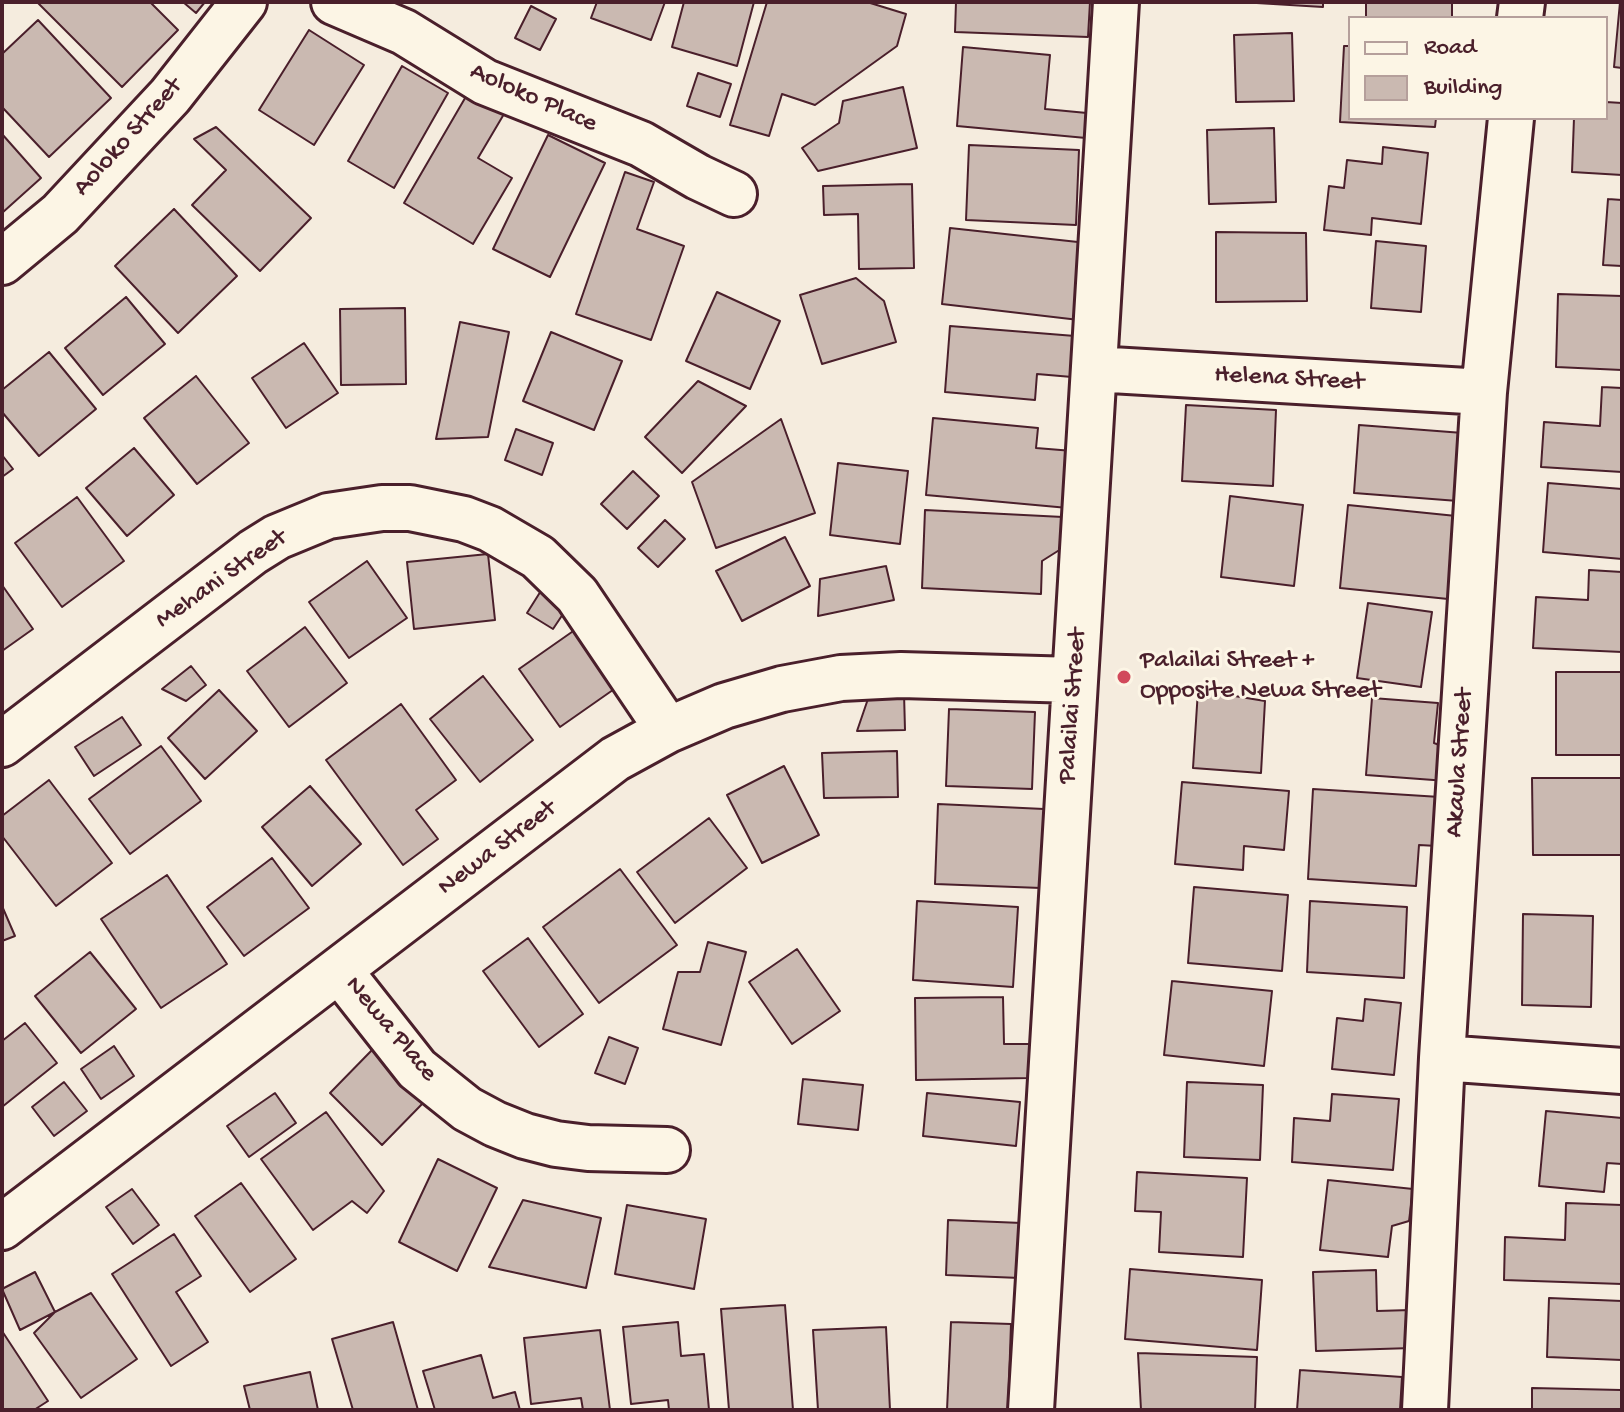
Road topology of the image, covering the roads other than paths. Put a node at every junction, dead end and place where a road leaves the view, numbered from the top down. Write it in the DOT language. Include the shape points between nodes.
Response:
graph roads {
  1 [pos="244,2"];
  2 [pos="334,2"];
  3 [pos="1116,2"];
  4 [pos="1511,120"];
  5 [pos="734,194"];
  6 [pos="2,262"];
  7 [pos="1094,369"];
  8 [pos="1484,392"];
  9 [pos="1075,680"];
  10 [pos="668,730"];
  11 [pos="2,744"];
  12 [pos="339,970"];
  13 [pos="1442,1058"];
  14 [pos="1622,1071"];
  15 [pos="667,1150"];
  16 [pos="2,1227"];
  17 [pos="1031,1410"];
  18 [pos="1425,1410"];
  1 -- 6 [label="street, Aoloko Street" via="170,96 60,214"];
  2 -- 5 [label="street, Aoloko Place" via="404,32 485,82 641,144"];
  3 -- 7 [label="street, Palailai Street"];
  4 -- 8 [label="street, Akaula Street"];
  7 -- 8 [label="street, Helena Street"];
  7 -- 9 [label="street, Palailai Street"];
  8 -- 13 [label="street, Akaula Street"];
  9 -- 10 [label="street, Newa Street" via="841,678 724,706"];
  9 -- 17 [label="street, Palailai Street"];
  10 -- 11 [label="street, Mehani Street" via="577,595 538,557 464,519 382,508 328,516 277,537"];
  10 -- 12 [label="street, Newa Street" via="615,759"];
  12 -- 15 [label="street, Newa Place" via="417,1069 486,1119 556,1144"];
  12 -- 16 [label="street, Newa Street"];
  13 -- 14 [label="street"];
  13 -- 18 [label="street, Akaula Street"];
}
